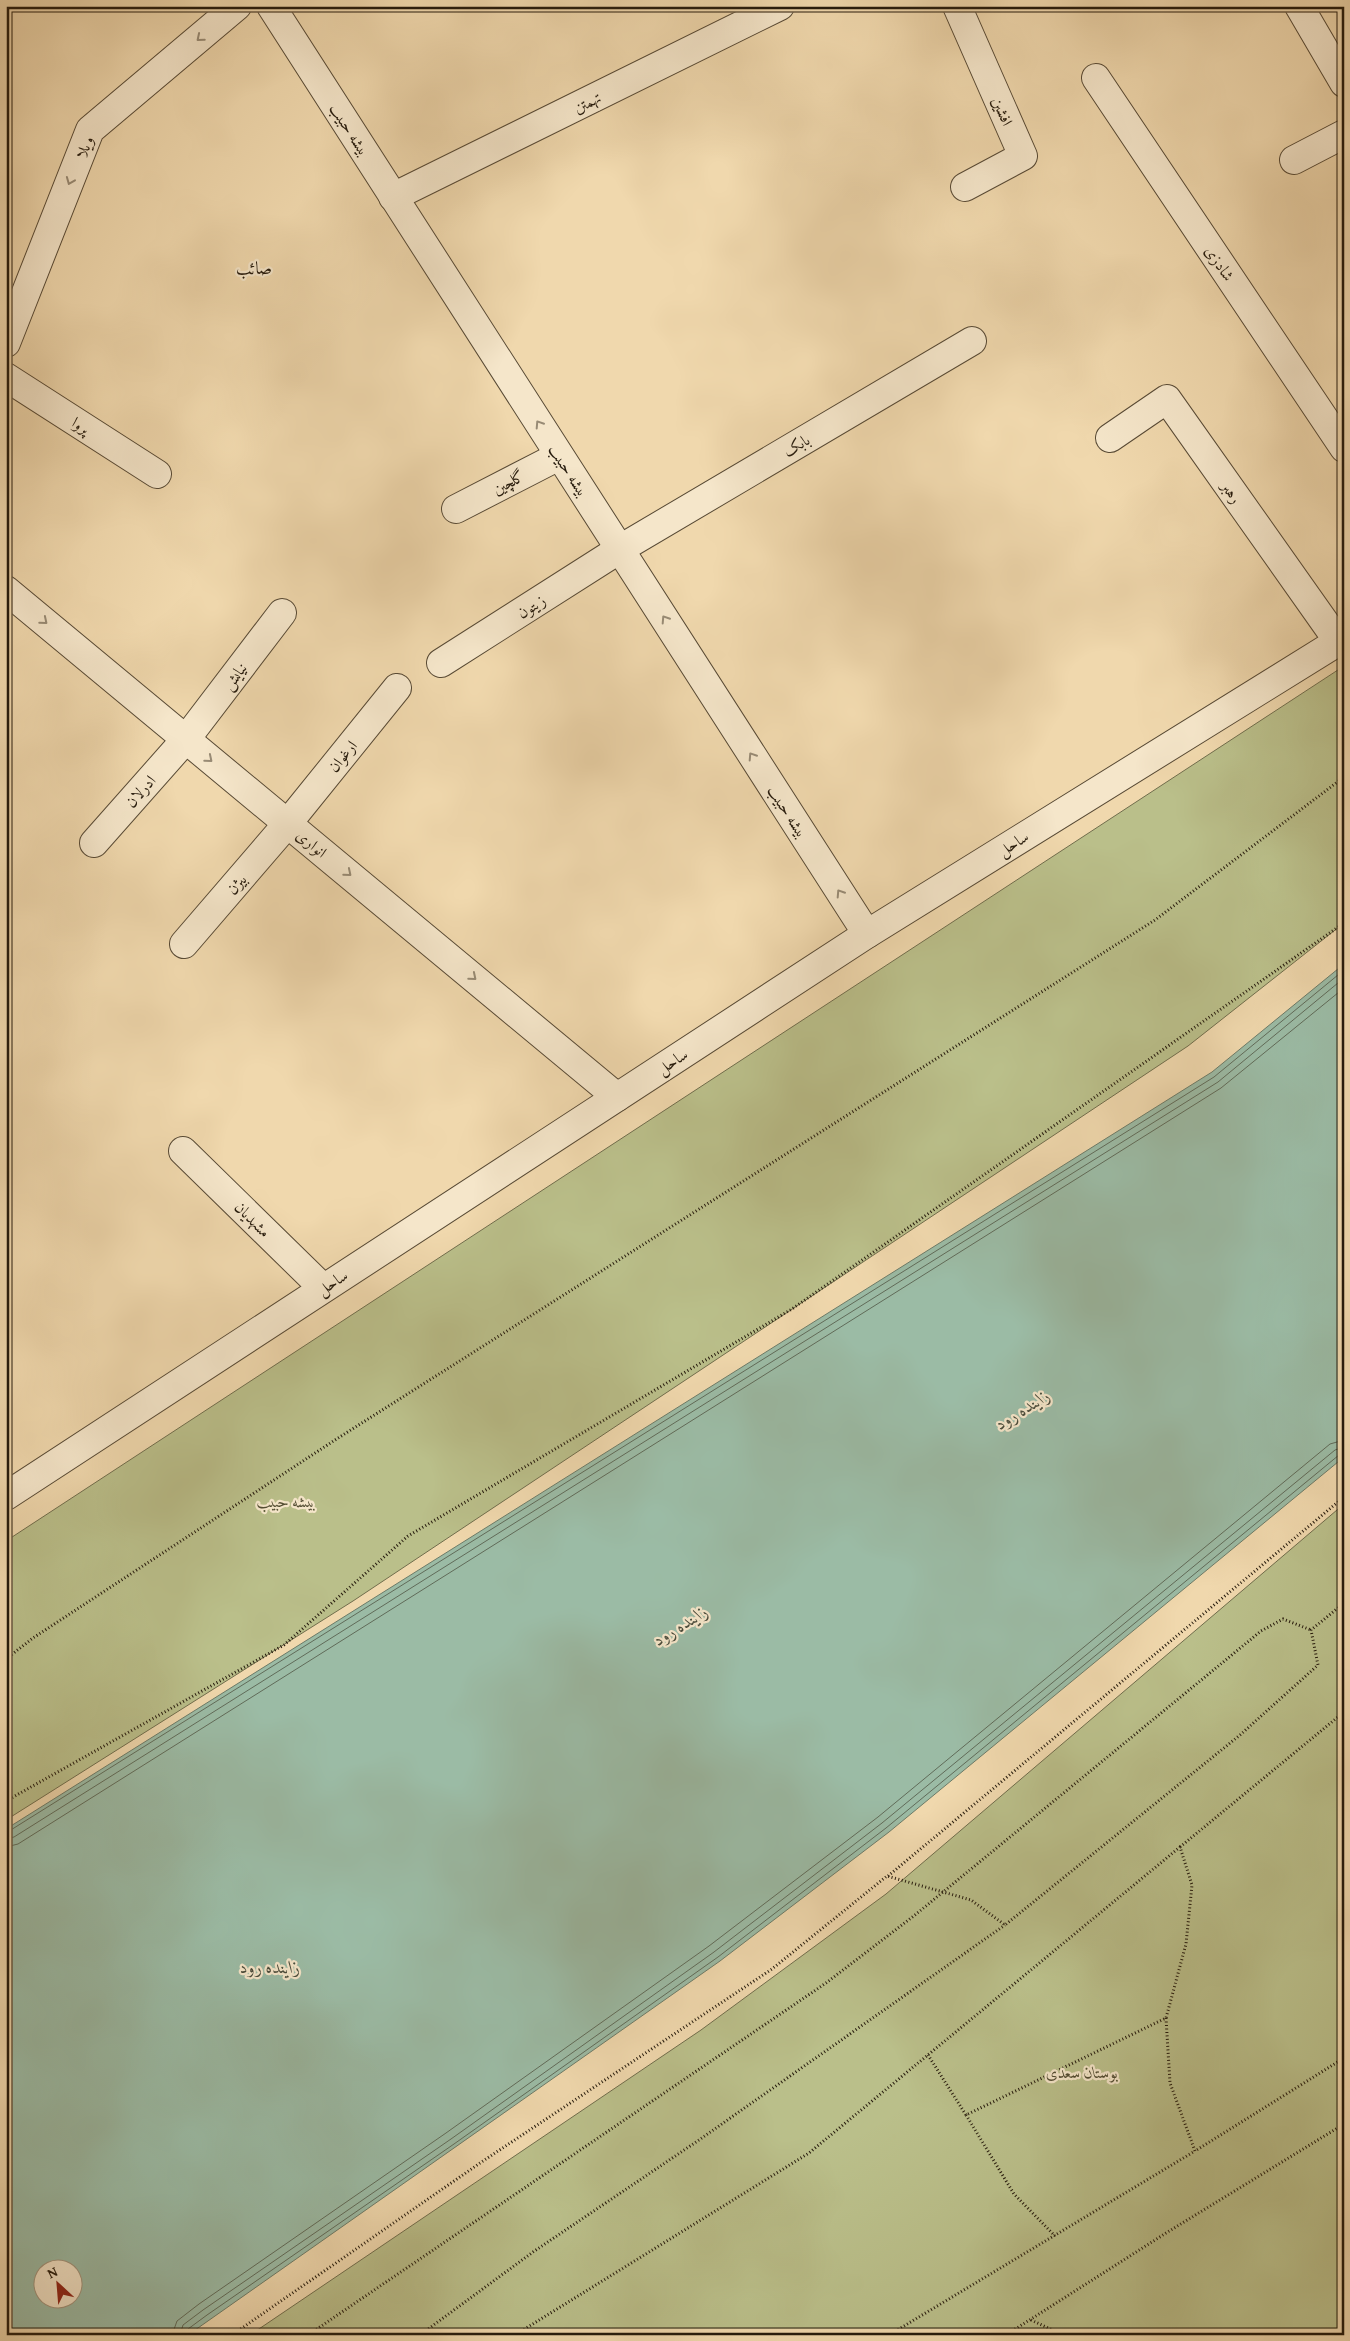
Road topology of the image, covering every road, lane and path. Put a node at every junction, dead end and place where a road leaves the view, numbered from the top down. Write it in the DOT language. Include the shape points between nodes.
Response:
graph roads {
  1 [pos="237,6"];
  2 [pos="271,6"];
  3 [pos="780,6"];
  4 [pos="957,6"];
  5 [pos="1299,6"];
  6 [pos="1096,78"];
  7 [pos="1344,84"];
  8 [pos="1344,134"];
  9 [pos="1294,160"];
  10 [pos="965,187"];
  11 [pos="394,198"];
  12 [pos="972,341"];
  13 [pos="6,343"];
  14 [pos="6,377"];
  15 [pos="1110,438"];
  16 [pos="1344,448"];
  17 [pos="559,456"];
  18 [pos="157,474"];
  19 [pos="456,509"];
  20 [pos="620,549"];
  21 [pos="6,590"];
  22 [pos="282,613"];
  23 [pos="1341,639"];
  24 [pos="441,663"];
  25 [pos="397,688"];
  26 [pos="186,739"];
  27 [pos="1344,777"];
  28 [pos="288,823"];
  29 [pos="94,843"];
  30 [pos="1344,923"];
  31 [pos="866,934"];
  32 [pos="184,944"];
  33 [pos="617,1097"];
  34 [pos="183,1151"];
  35 [pos="323,1288"];
  36 [pos="6,1496"];
  37 [pos="1344,1497"];
  38 [pos="1344,1603"];
  39 [pos="1310,1630"];
  40 [pos="6,1659"];
  41 [pos="1344,1712"];
  42 [pos="6,1801"];
  43 [pos="1180,1847"];
  44 [pos="888,1876"];
  45 [pos="944,1892"];
  46 [pos="1005,1925"];
  47 [pos="1166,2018"];
  48 [pos="928,2055"];
  49 [pos="1344,2058"];
  50 [pos="966,2115"];
  51 [pos="1344,2124"];
  52 [pos="1195,2151"];
  53 [pos="1055,2236"];
  54 [pos="1031,2320"];
  55 [pos="313,2334"];
  56 [pos="232,2335"];
  57 [pos="420,2335"];
  58 [pos="516,2335"];
  59 [pos="889,2335"];
  60 [pos="1006,2335"];
  61 [pos="1063,2335"];
  1 -- 13 [label="street, ویلا, one-way" via="90,130"];
  2 -- 11 [label="street, بیشه حبیب"];
  3 -- 11 [label="street, تهمتن"];
  4 -- 10 [label="street, افشین" via="1023,156"];
  5 -- 7 [label="street"];
  6 -- 16 [label="street, شادزی"];
  8 -- 9 [label="street"];
  17 -- 11 [label="street, بیشه حبیب, one-way"];
  12 -- 20 [label="street, بابک"];
  14 -- 18 [label="street, پروا"];
  15 -- 23 [label="street, رهبر" via="1167,400"];
  17 -- 19 [label="street, گلچین"];
  17 -- 20 [label="street, بیشه حبیب"];
  20 -- 24 [label="street, زیتون"];
  31 -- 20 [label="street, بیشه حبیب, one-way"];
  21 -- 26 [label="street, انواری, one-way"];
  22 -- 26 [label="street, نیایش"];
  23 -- 31 [label="street, ساحل"];
  25 -- 28 [label="street, ارغوان"];
  26 -- 28 [label="street, انواری, one-way"];
  26 -- 29 [label="street, ادرلان"];
  27 -- 40 [label="path" via="1155,920 335,1440 33,1638"];
  28 -- 32 [label="street, بیژن"];
  28 -- 33 [label="street, انواری, one-way"];
  30 -- 42 [label="path" via="792,1309 408,1536 284,1645"];
  31 -- 33 [label="street, ساحل"];
  33 -- 35 [label="street, ساحل"];
  34 -- 35 [label="street, مشهدیان"];
  35 -- 36 [label="street, ساحل"];
  37 -- 44 [label="path"];
  38 -- 39 [label="path"];
  39 -- 45 [label="path" via="1283,1619 1261,1631"];
  39 -- 46 [label="path" via="1318,1665 1240,1735"];
  41 -- 43 [label="path"];
  43 -- 47 [label="path" via="1192,1885 1186,1944"];
  43 -- 48 [label="path"];
  44 -- 45 [label="path"];
  44 -- 56 [label="path" via="772,1969 480,2163"];
  45 -- 46 [label="path" via="971,1900"];
  45 -- 55 [label="path" via="826,1983"];
  46 -- 57 [label="path" via="699,2140 532,2252"];
  47 -- 50 [label="path"];
  47 -- 52 [label="path" via="1170,2083"];
  48 -- 50 [label="path"];
  48 -- 58 [label="path" via="809,2153"];
  49 -- 52 [label="path"];
  50 -- 53 [label="path" via="1014,2194"];
  51 -- 54 [label="path" via="1166,2232"];
  52 -- 53 [label="path"];
  53 -- 59 [label="path"];
  54 -- 60 [label="path"];
  54 -- 61 [label="path"];
}
